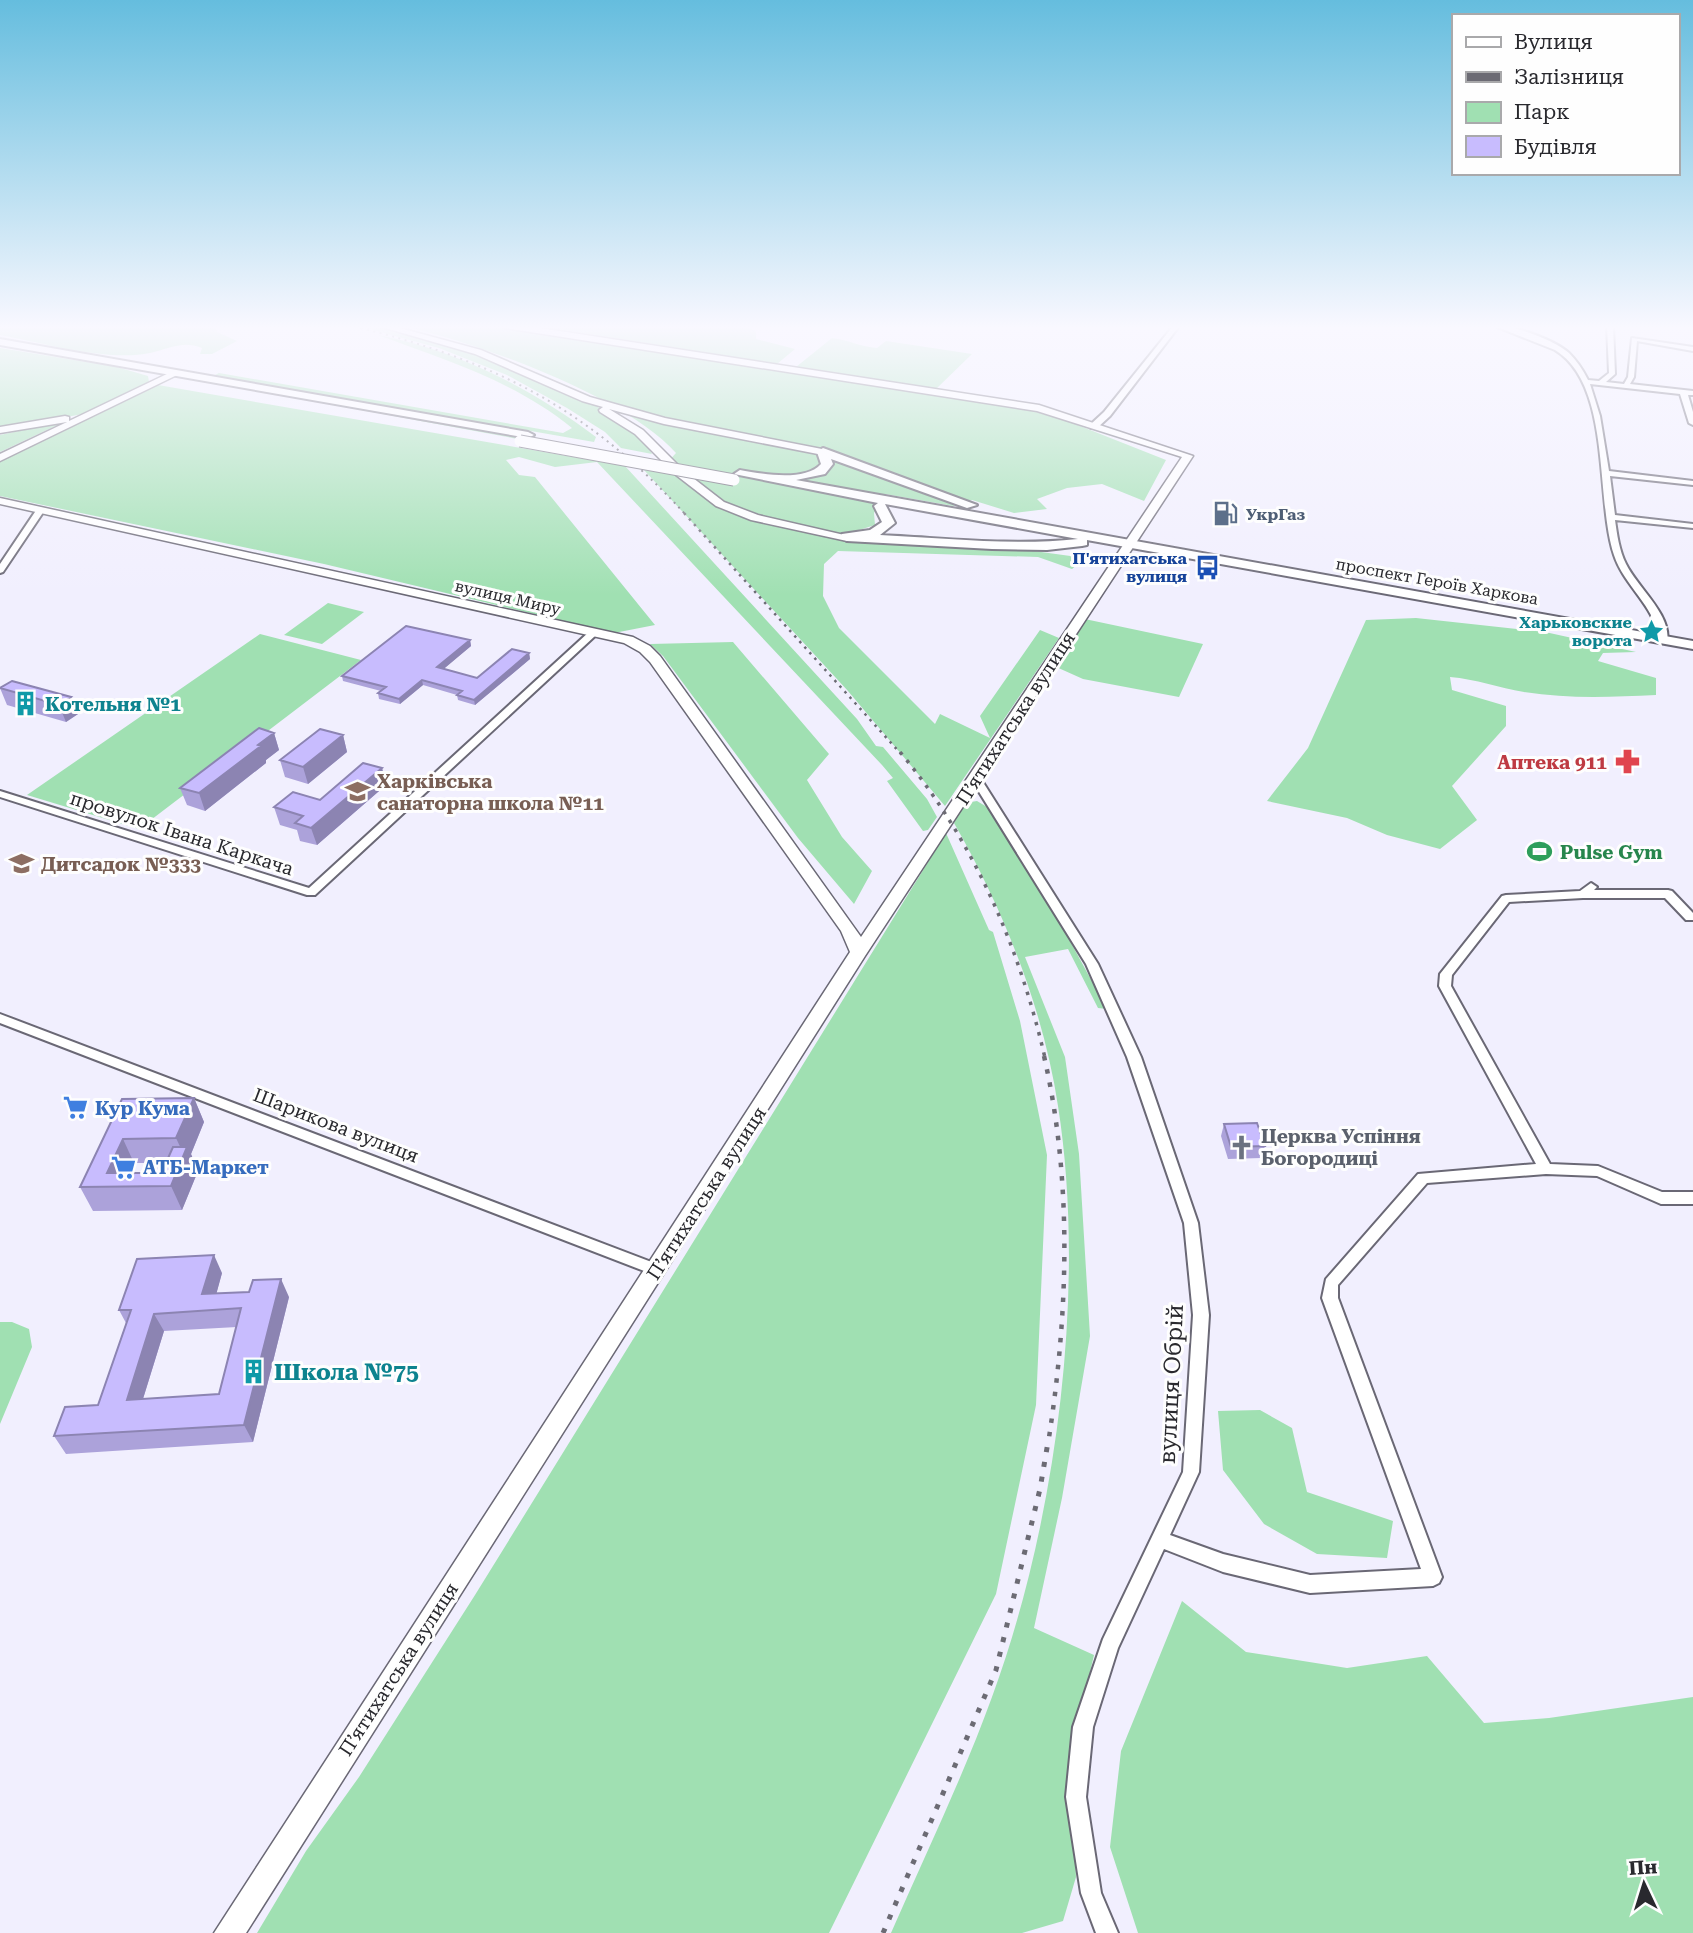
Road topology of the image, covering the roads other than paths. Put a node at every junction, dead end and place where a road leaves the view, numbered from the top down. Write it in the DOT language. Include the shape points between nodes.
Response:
graph roads {
  1 [pos="399,415"];
  2 [pos="612,415"];
  3 [pos="643,415"];
  4 [pos="1061,415"];
  5 [pos="1106,415"];
  6 [pos="1594,415"];
  7 [pos="85,416"];
  8 [pos="1094,426"];
  9 [pos="0,430"];
  10 [pos="823,452"];
  11 [pos="0,458"];
  12 [pos="1606,474"];
  13 [pos="737,477"];
  14 [pos="755,477"];
  15 [pos="1693,483"];
  16 [pos="0,501"];
  17 [pos="880,506"];
  18 [pos="40,511"];
  19 [pos="1612,517"];
  20 [pos="1014,521"];
  21 [pos="1693,526"];
  22 [pos="848,537"];
  23 [pos="1082,542"];
  24 [pos="1127,545"];
  25 [pos="0,570"];
  26 [pos="592,634"];
  27 [pos="1664,639"];
  28 [pos="1693,645"];
  29 [pos="976,779"];
  30 [pos="0,793"];
  31 [pos="1690,916"];
  32 [pos="859,952"];
  33 [pos="0,1018"];
  34 [pos="1546,1169"];
  35 [pos="1693,1198"];
  36 [pos="657,1270"];
  37 [pos="1161,1540"];
  38 [pos="229,1933"];
  39 [pos="1107,1933"];
  1 -- 13 [label="main road, bridge"];
  2 -- 22 [label="street" via="639,432 720,504 755,518"];
  3 -- 10 [label="street"];
  4 -- 8 [label="street"];
  5 -- 8 [label="street"];
  6 -- 12 [label="street"];
  7 -- 9 [label="street"];
  7 -- 11 [label="street"];
  8 -- 24 [label="street, П’ятихатська вулиця" via="1188,456"];
  10 -- 14 [label="main road" via="827,464 821,471 792,478"];
  10 -- 20 [label="main road"];
  12 -- 15 [label="street"];
  12 -- 19 [label="street"];
  13 -- 14 [label="main road, проспект Героїв Харкова"];
  13 -- 17 [label="main road, проспект Героїв Харкова"];
  14 -- 20 [label="main road, проспект Героїв Харкова"];
  16 -- 18 [label="street, вулиця Миру"];
  17 -- 22 [label="main road" via="890,520 886,527"];
  17 -- 23 [label="main road, проспект Героїв Харкова"];
  18 -- 25 [label="street"];
  18 -- 26 [label="street, вулиця Миру"];
  19 -- 21 [label="street"];
  19 -- 27 [label="street" via="1617,553 1631,583 1664,627"];
  20 -- 24 [label="main road, проспект Героїв Харкова"];
  22 -- 23 [label="main road" via="992,545"];
  23 -- 24 [label="main road, проспект Героїв Харкова"];
  24 -- 27 [label="main road, проспект Героїв Харкова"];
  24 -- 29 [label="street, П’ятихатська вулиця"];
  26 -- 30 [label="street, провулок Івана Каркача" via="311,892"];
  26 -- 32 [label="street, вулиця Миру" via="628,640 655,659 849,930"];
  27 -- 28 [label="main road, проспект Героїв Харкова"];
  29 -- 32 [label="street, П’ятихатська вулиця"];
  29 -- 37 [label="street, вулиця Обрій" via="1092,964 1134,1056 1191,1223 1201,1315 1191,1472"];
  31 -- 34 [label="street" via="1668,894 1587,891 1506,899 1446,974 1445,986"];
  32 -- 36 [label="street, П’ятихатська вулиця"];
  33 -- 36 [label="street, Шарикова вулиця"];
  34 -- 35 [label="street" via="1598,1171 1661,1198"];
  34 -- 37 [label="street" via="1423,1178 1331,1283 1330,1298 1433,1577 1310,1584 1223,1563"];
  36 -- 38 [label="street, П’ятихатська вулиця"];
  37 -- 39 [label="street, вулиця Обрій" via="1110,1646 1083,1727 1076,1797 1091,1893"];
}
